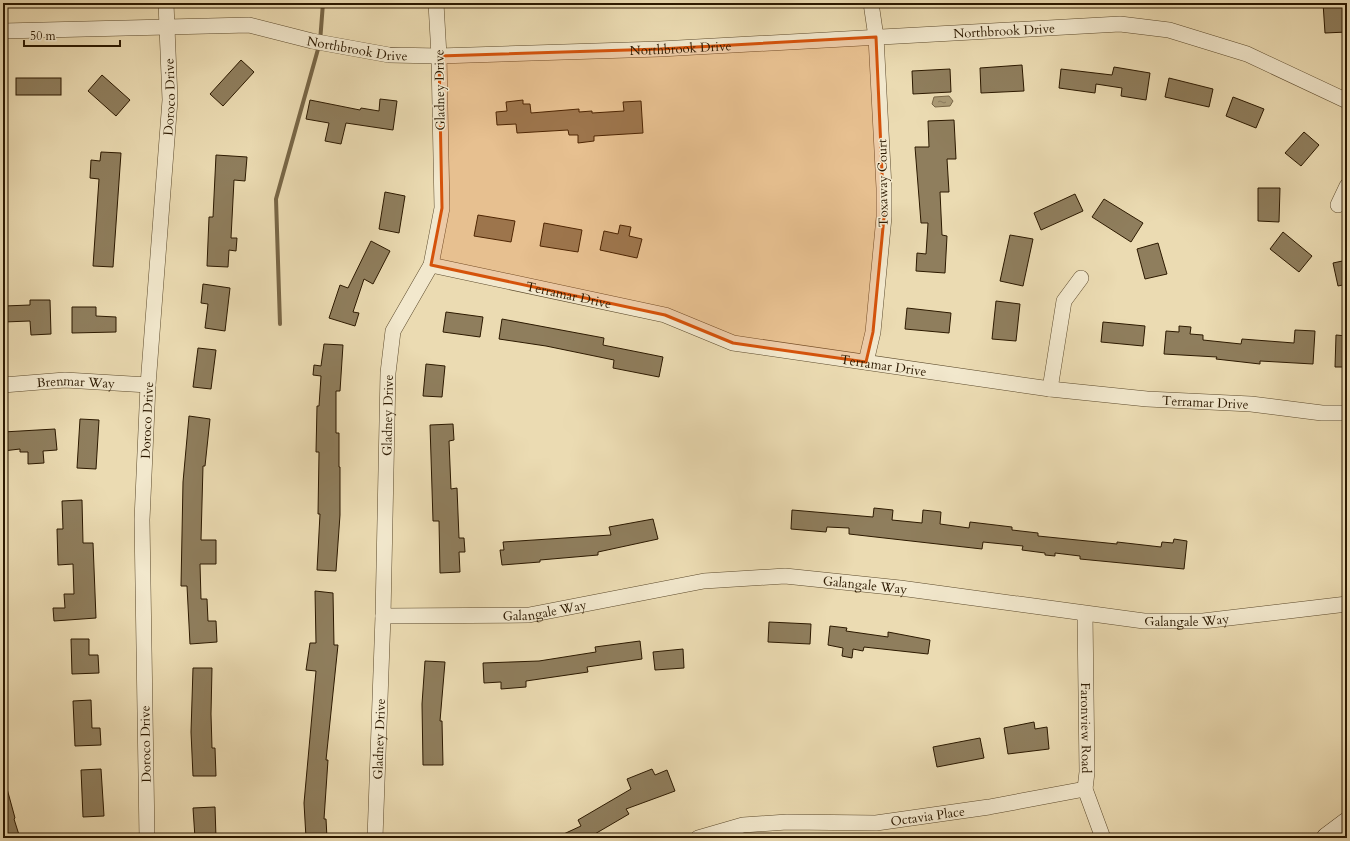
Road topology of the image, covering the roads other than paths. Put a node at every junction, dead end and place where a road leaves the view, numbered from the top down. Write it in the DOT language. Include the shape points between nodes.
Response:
graph roads {
  1 [pos="166,3"];
  2 [pos="436,3"];
  3 [pos="871,3"];
  4 [pos="167,27"];
  5 [pos="3,31"];
  6 [pos="876,37"];
  7 [pos="439,56"];
  8 [pos="1347,101"];
  9 [pos="1347,186"];
  10 [pos="1338,205"];
  11 [pos="430,265"];
  12 [pos="1081,278"];
  13 [pos="866,362"];
  14 [pos="3,385"];
  15 [pos="148,385"];
  16 [pos="1050,389"];
  17 [pos="1347,413"];
  18 [pos="1347,604"];
  19 [pos="1085,614"];
  20 [pos="383,616"];
  21 [pos="1086,789"];
  22 [pos="1347,823"];
  23 [pos="147,838"];
  24 [pos="374,838"];
  25 [pos="698,838"];
  26 [pos="1103,838"];
  27 [pos="1327,838"];
  1 -- 4 [label="street, Doroco Drive"];
  2 -- 7 [label="street, Gladney Drive"];
  3 -- 6 [label="street, Toxaway Court"];
  4 -- 5 [label="street, Northbrook Drive"];
  4 -- 7 [label="street, Northbrook Drive" via="249,25 312,42 389,55"];
  4 -- 15 [label="street, Doroco Drive" via="170,100"];
  6 -- 7 [label="street, Northbrook Drive" via="660,49"];
  6 -- 8 [label="street, Northbrook Drive" via="1120,24 1169,30 1247,54"];
  6 -- 13 [label="street, Toxaway Court" via="884,217 873,332"];
  7 -- 11 [label="street, Gladney Drive" via="442,208"];
  9 -- 10 [label="street"];
  11 -- 13 [label="street, Terramar Drive" via="665,315 733,343"];
  11 -- 20 [label="street, Gladney Drive" via="393,331 388,373"];
  12 -- 16 [label="street" via="1064,301"];
  13 -- 16 [label="street, Terramar Drive"];
  14 -- 15 [label="street, Brenmar Way" via="65,380"];
  15 -- 23 [label="street, Doroco Drive" via="142,520"];
  16 -- 17 [label="street, Terramar Drive" via="1147,399 1251,404 1322,413"];
  18 -- 19 [label="street, Galangale Way" via="1203,622 1144,621"];
  19 -- 20 [label="street, Galangale Way" via="900,588 785,576 704,581 529,615"];
  19 -- 21 [label="street, Faronview Road"];
  20 -- 24 [label="street, Gladney Drive"];
  21 -- 25 [label="street, Octavia Place" via="988,807 876,823 787,822 743,826"];
  21 -- 26 [label="street, Faronview Road"];
  22 -- 27 [label="main road"];
}
